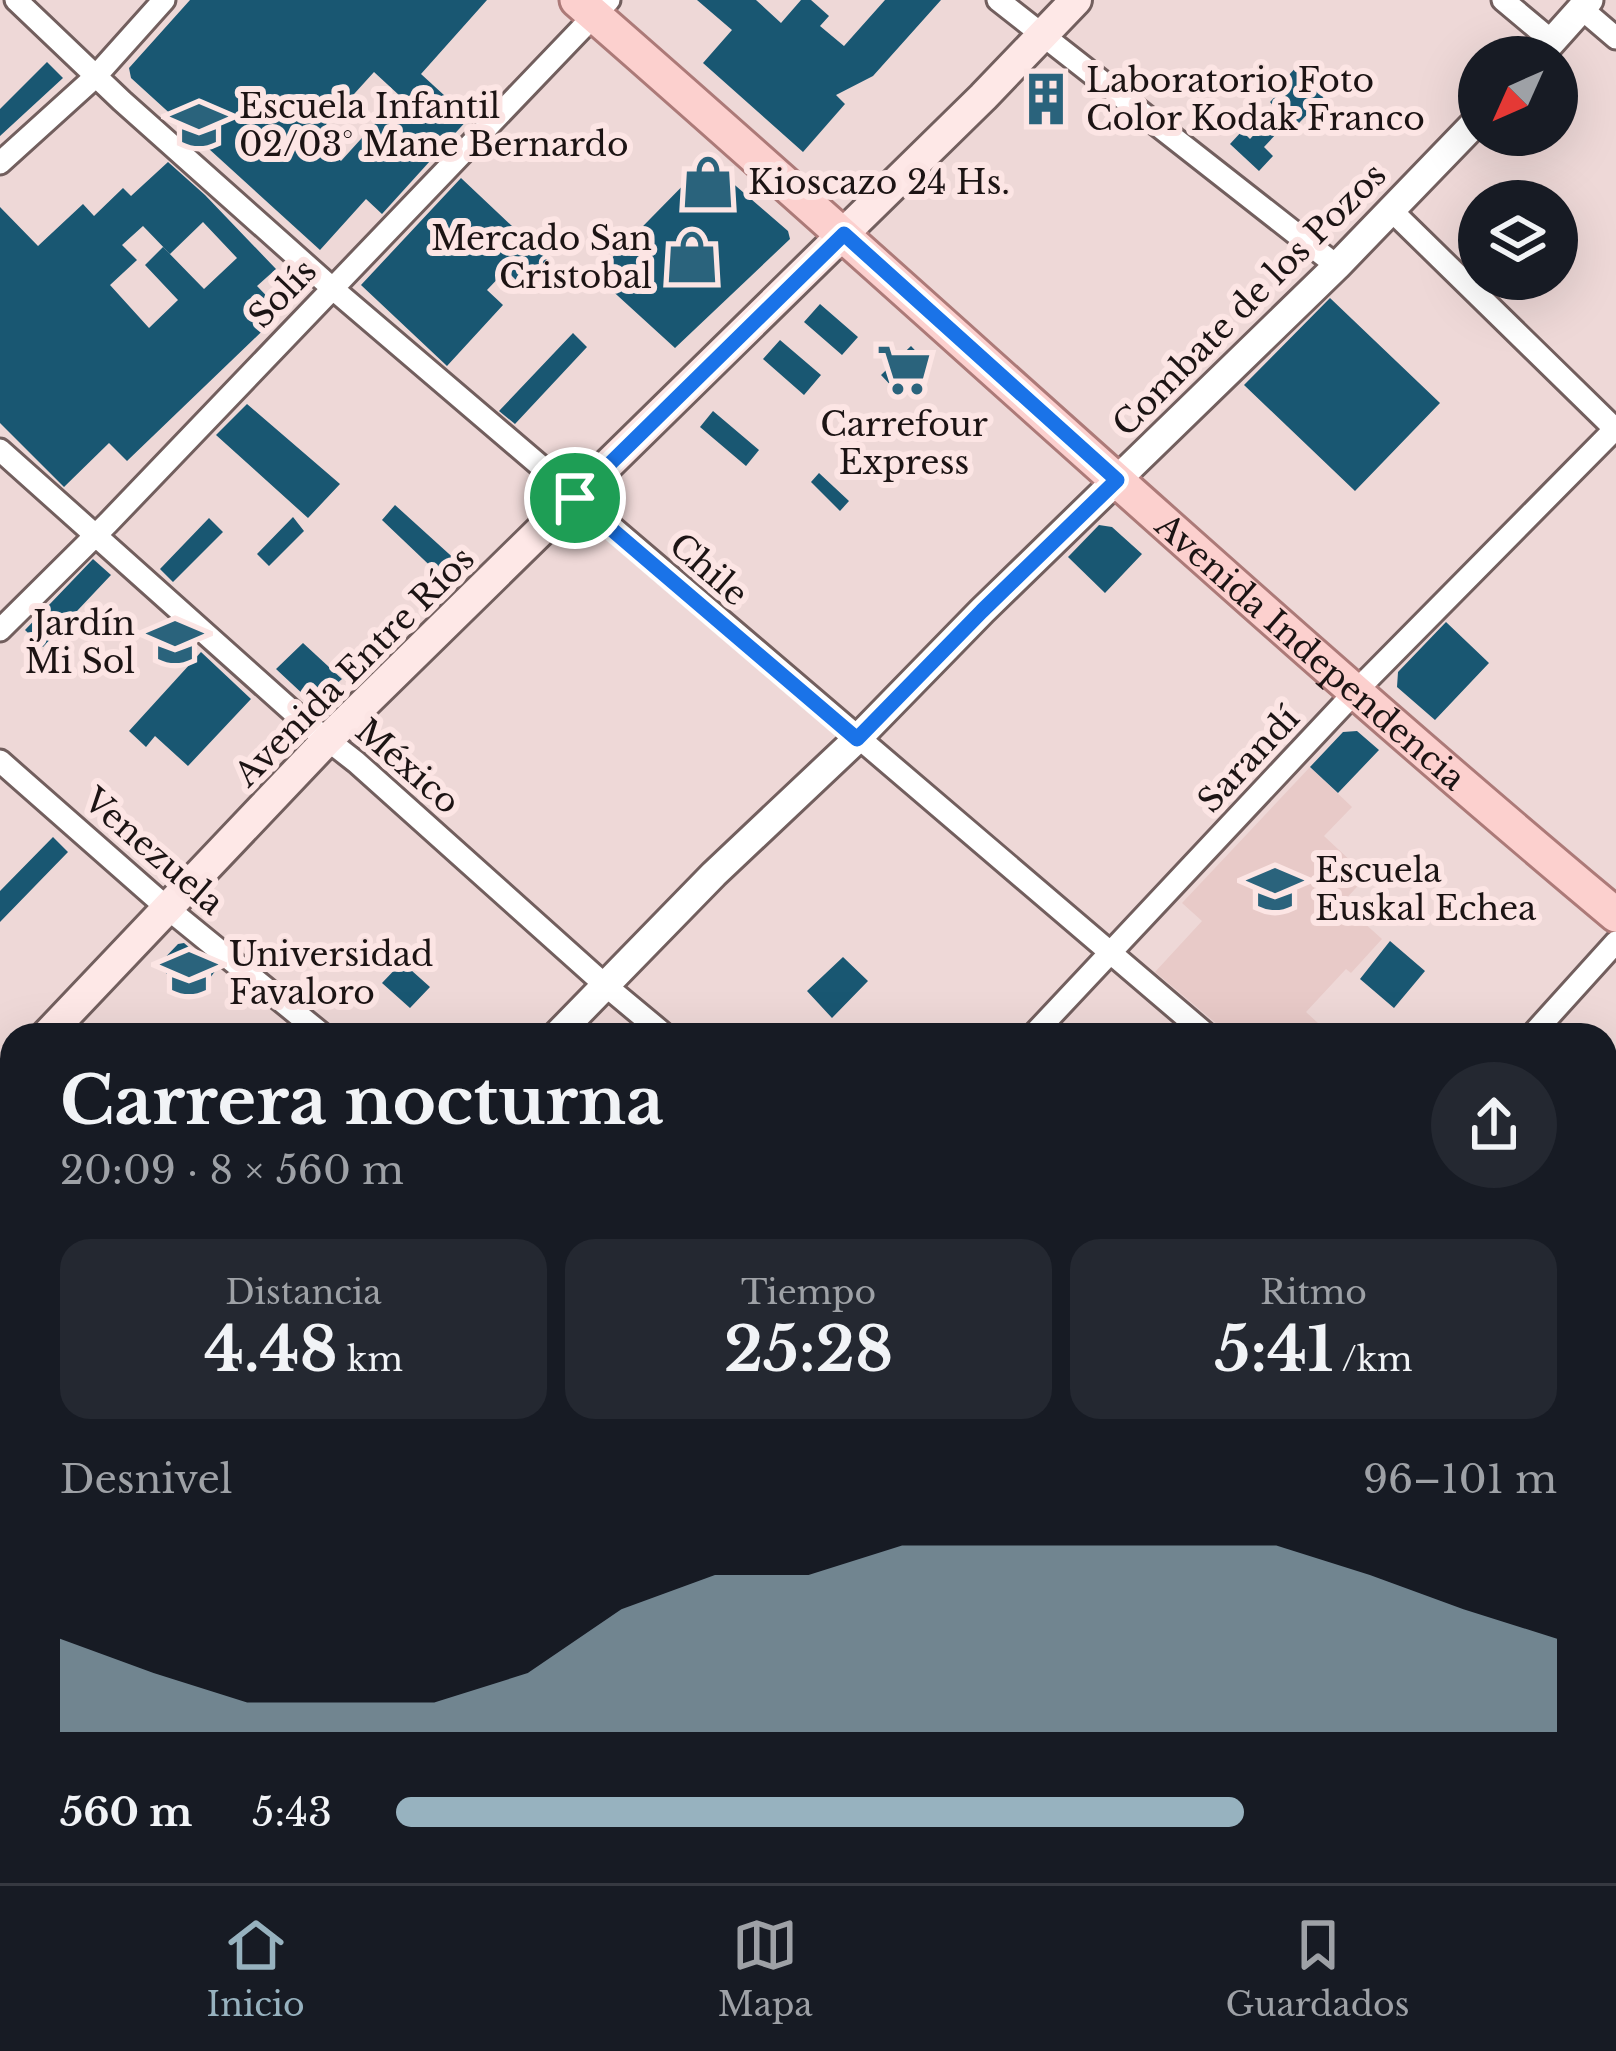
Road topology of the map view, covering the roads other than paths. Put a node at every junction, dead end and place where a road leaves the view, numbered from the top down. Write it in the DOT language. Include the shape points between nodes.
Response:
graph roads {
  1 [pos="16,0"];
  2 [pos="164,0"];
  3 [pos="998,0"];
  4 [pos="1076,0"];
  5 [pos="1504,0"];
  6 [pos="1586,4"];
  7 [pos="593,5"];
  8 [pos="1042,35"];
  9 [pos="1534,36"];
  10 [pos="1557,36"];
  11 [pos="1616,38"];
  12 [pos="95,77"];
  13 [pos="1458,140"];
  14 [pos="0,163"];
  15 [pos="1391,210"];
  16 [pos="844,234"];
  17 [pos="1337,266"];
  18 [pos="332,288"];
  19 [pos="1616,429"];
  20 [pos="0,450"];
  21 [pos="1117,480"];
  22 [pos="575,498"];
  23 [pos="95,535"];
  24 [pos="0,630"];
  25 [pos="1356,692"];
  26 [pos="857,739"];
  27 [pos="328,740"];
  28 [pos="0,761"];
  29 [pos="166,907"];
  30 [pos="1616,915"];
  31 [pos="1616,942"];
  32 [pos="1111,953"];
  33 [pos="605,985"];
  34 [pos="58,1023"];
  35 [pos="307,1023"];
  36 [pos="569,1023"];
  37 [pos="651,1023"];
  38 [pos="1044,1023"];
  39 [pos="1193,1023"];
  40 [pos="1543,1023"];
  1 -- 12 [label="street, Chile"];
  2 -- 12 [label="street"];
  3 -- 8 [label="street"];
  4 -- 8 [label="main road, Avenida Entre Ríos"];
  5 -- 9 [label="street"];
  6 -- 10 [label="street"];
  6 -- 11 [label="street"];
  7 -- 16 [label="main road, Avenida Independencia"];
  7 -- 18 [label="street, Solís"];
  8 -- 16 [label="main road, Avenida Entre Ríos"];
  8 -- 17 [label="street"];
  12 -- 14 [label="street"];
  12 -- 18 [label="street, Chile"];
  13 -- 15 [label="street, Combate de los Pozos"];
  15 -- 17 [label="street, Combate de los Pozos"];
  15 -- 19 [label="street"];
  16 -- 21 [label="main road, Avenida Independencia"];
  16 -- 22 [label="main road, Avenida Entre Ríos"];
  17 -- 21 [label="street, Combate de los Pozos"];
  18 -- 22 [label="street, Chile"];
  18 -- 23 [label="street, Solís"];
  19 -- 25 [label="street, Sarandí"];
  20 -- 23 [label="street, México"];
  21 -- 25 [label="main road, Avenida Independencia"];
  21 -- 26 [label="street, Combate de los Pozos"];
  22 -- 26 [label="street, Chile"];
  22 -- 27 [label="main road, Avenida Entre Ríos"];
  23 -- 24 [label="street, Solís"];
  23 -- 27 [label="street, México"];
  25 -- 30 [label="main road, Avenida Independencia"];
  25 -- 32 [label="street, Sarandí"];
  26 -- 32 [label="street, Chile"];
  26 -- 33 [label="street, Combate de los Pozos"];
  27 -- 29 [label="main road, Avenida Entre Ríos"];
  27 -- 33 [label="street, México"];
  28 -- 29 [label="street, Venezuela"];
  29 -- 34 [label="main road, Avenida Entre Ríos"];
  29 -- 35 [label="street, Venezuela"];
  31 -- 40 [label="street"];
  32 -- 38 [label="street, Sarandí"];
  32 -- 39 [label="street, Chile"];
  33 -- 36 [label="street, Combate de los Pozos"];
  33 -- 37 [label="street, México"];
}
